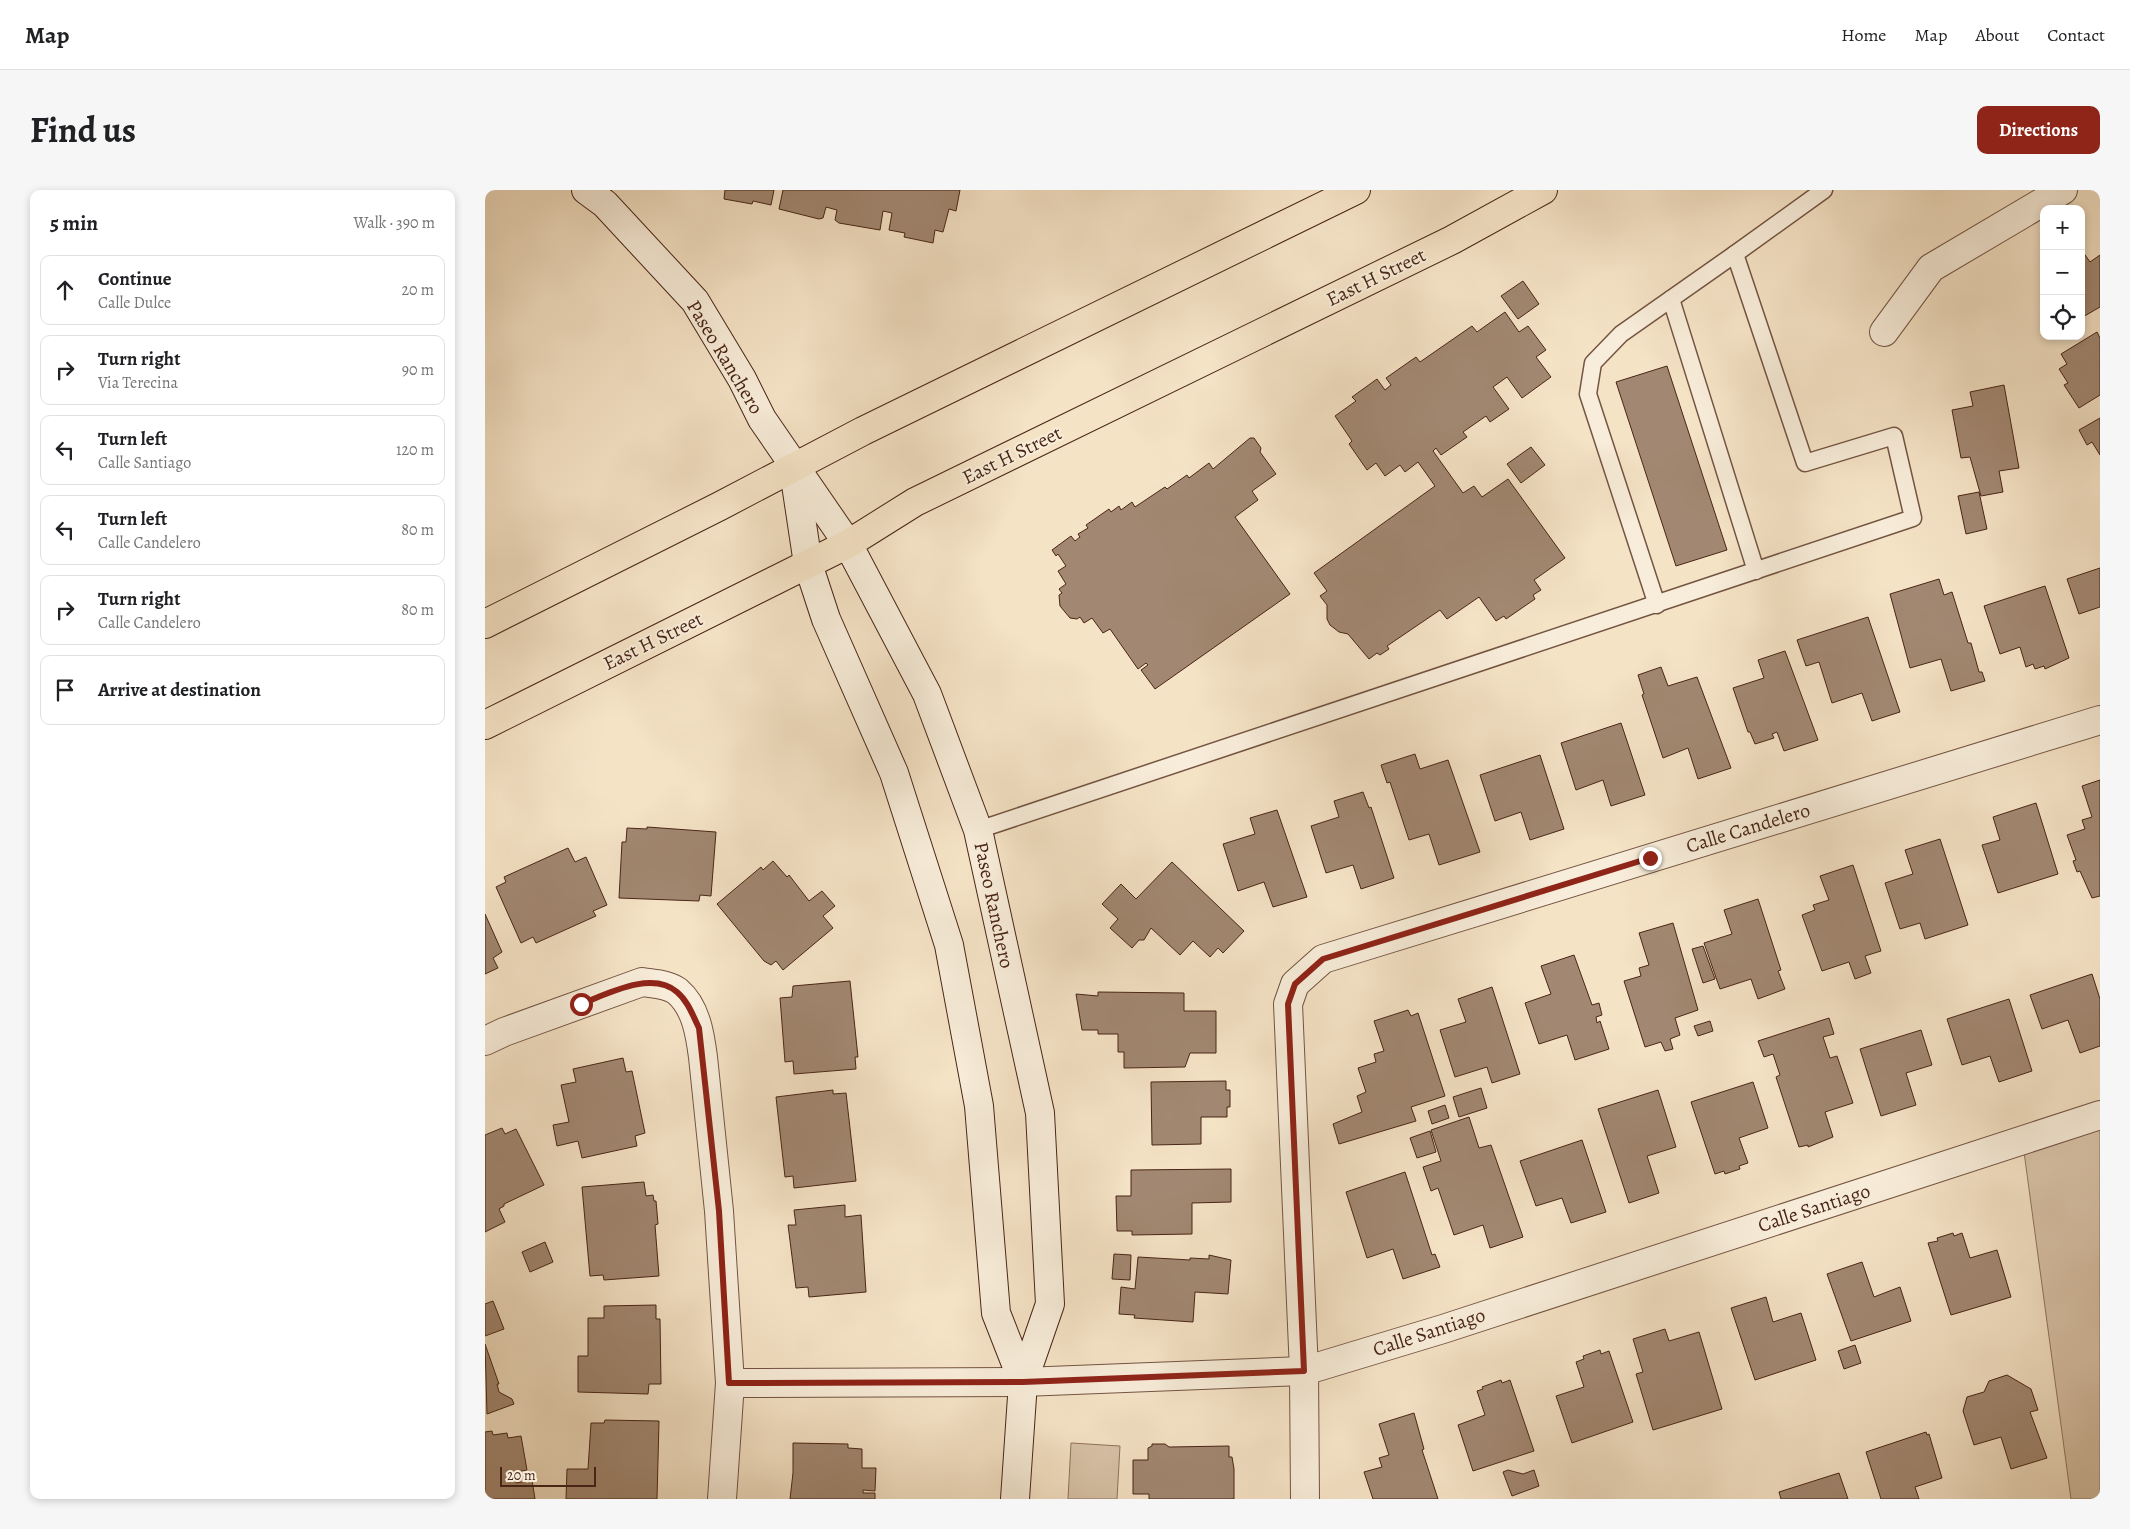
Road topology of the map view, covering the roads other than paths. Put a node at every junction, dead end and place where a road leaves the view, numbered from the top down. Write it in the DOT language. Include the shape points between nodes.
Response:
graph roads {
  1 [pos="586,190"];
  2 [pos="1356,190"];
  3 [pos="1543,190"];
  4 [pos="1825,190"];
  5 [pos="2063,190"];
  6 [pos="1735,254"];
  7 [pos="1671,298"];
  8 [pos="1884,332"];
  9 [pos="793,466"];
  10 [pos="848,544"];
  11 [pos="808,564"];
  12 [pos="1756,571"];
  13 [pos="1657,604"];
  14 [pos="485,624"];
  15 [pos="2100,720"];
  16 [pos="485,725"];
  17 [pos="978,830"];
  18 [pos="485,1041"];
  19 [pos="2100,1115"];
  20 [pos="1304,1371"];
  21 [pos="1023,1382"];
  22 [pos="729,1383"];
  23 [pos="723,1499"];
  24 [pos="1015,1499"];
  25 [pos="1305,1499"];
  1 -- 9 [label="street, Paseo Ranchero" via="605,204 695,301"];
  2 -- 9 [label="main road"];
  3 -- 10 [label="main road, East H Street" via="1452,240 915,502"];
  4 -- 6 [label="lane"];
  5 -- 8 [label="street" via="1931,268"];
  6 -- 7 [label="lane"];
  6 -- 12 [label="lane" via="1805,463 1894,436 1913,518"];
  7 -- 12 [label="lane"];
  7 -- 13 [label="lane" via="1621,334 1593,363 1588,394"];
  9 -- 10 [label="street, Paseo Ranchero"];
  9 -- 11 [label="street, Paseo Ranchero"];
  9 -- 14 [label="main road" via="721,506"];
  10 -- 11 [label="main road, East H Street"];
  10 -- 17 [label="street, Paseo Ranchero" via="927,694"];
  11 -- 16 [label="main road, East H Street"];
  11 -- 21 [label="street, Paseo Ranchero" via="826,620 894,773 949,945 979,1106 996,1313"];
  12 -- 13 [label="lane"];
  13 -- 17 [label="lane"];
  15 -- 20 [label="street, Calle Candelero" via="1323,959 1295,984 1288,1004"];
  17 -- 21 [label="street, Paseo Ranchero" via="1040,1113 1050,1304"];
  18 -- 22 [label="street" via="642,982 676,991 689,1006 699,1028 719,1211"];
  19 -- 20 [label="street, Calle Santiago"];
  20 -- 21 [label="street, Calle Santiago"];
  20 -- 25 [label="street, Calle Candelero"];
  21 -- 22 [label="street, Calle Santiago"];
  21 -- 24 [label="street, Paseo Ranchero"];
  22 -- 23 [label="street"];
}
